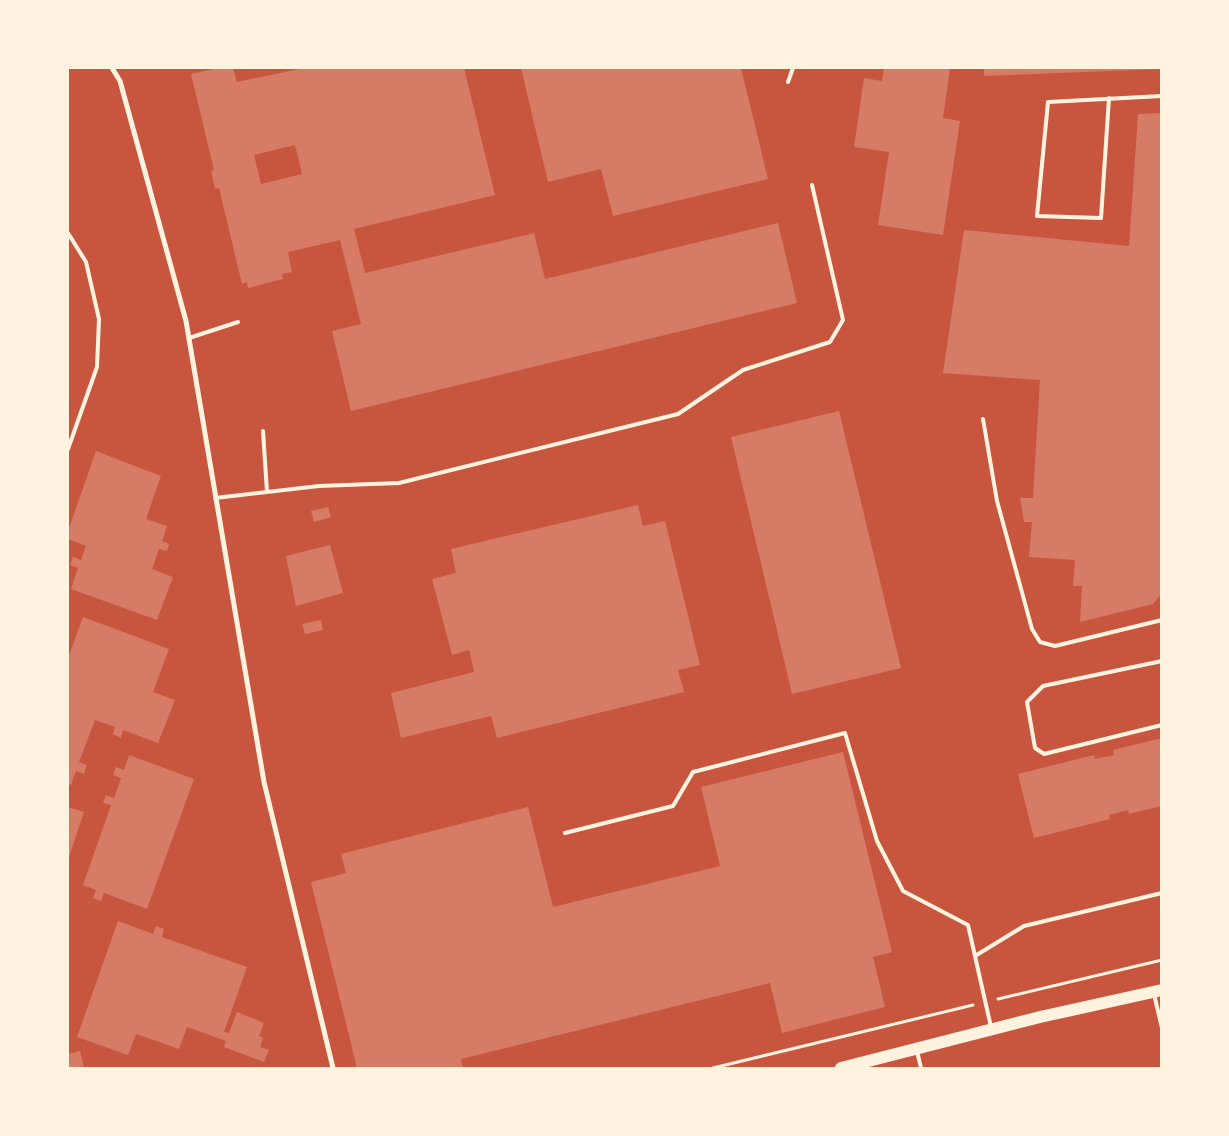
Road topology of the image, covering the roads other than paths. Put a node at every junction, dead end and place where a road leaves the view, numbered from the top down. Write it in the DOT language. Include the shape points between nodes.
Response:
graph roads {
  1 [pos="112,68"];
  2 [pos="793,68"];
  3 [pos="788,82"];
  4 [pos="1162,96"];
  5 [pos="1109,98"];
  6 [pos="812,185"];
  7 [pos="68,233"];
  8 [pos="238,322"];
  9 [pos="189,338"];
  10 [pos="983,419"];
  11 [pos="263,431"];
  12 [pos="68,449"];
  13 [pos="267,492"];
  14 [pos="215,498"];
  15 [pos="1162,620"];
  16 [pos="1162,661"];
  17 [pos="1162,725"];
  18 [pos="566,833"];
  19 [pos="1162,893"];
  20 [pos="975,956"];
  21 [pos="1158,991"];
  22 [pos="1162,1028"];
  23 [pos="992,1030"];
  24 [pos="917,1049"];
  25 [pos="333,1068"];
  26 [pos="841,1068"];
  27 [pos="921,1068"];
  1 -- 9 [label="street" via="120,80"];
  2 -- 3 [label="lane"];
  4 -- 5 [label="lane"];
  5 -- 5 [label="lane" via="1048,102 1037,216 1101,218"];
  6 -- 13 [label="lane" via="843,320 830,342 743,370 678,414 399,484 319,486"];
  7 -- 12 [label="lane" via="86,262 99,319 97,367"];
  8 -- 9 [label="lane"];
  9 -- 14 [label="street"];
  10 -- 15 [label="lane" via="997,501 1032,629 1040,642 1055,646"];
  11 -- 13 [label="lane"];
  13 -- 14 [label="lane"];
  14 -- 25 [label="street" via="264,782"];
  16 -- 17 [label="lane" via="1043,686 1027,702 1035,748 1044,754"];
  18 -- 20 [label="lane" via="673,806 693,772 845,733 877,841 903,891 968,925"];
  19 -- 20 [label="lane" via="1024,926"];
  20 -- 23 [label="lane"];
  21 -- 22 [label="lane"];
  21 -- 23 [label="main road"];
  23 -- 24 [label="main road"];
  24 -- 26 [label="main road"];
  24 -- 27 [label="lane"];
}
